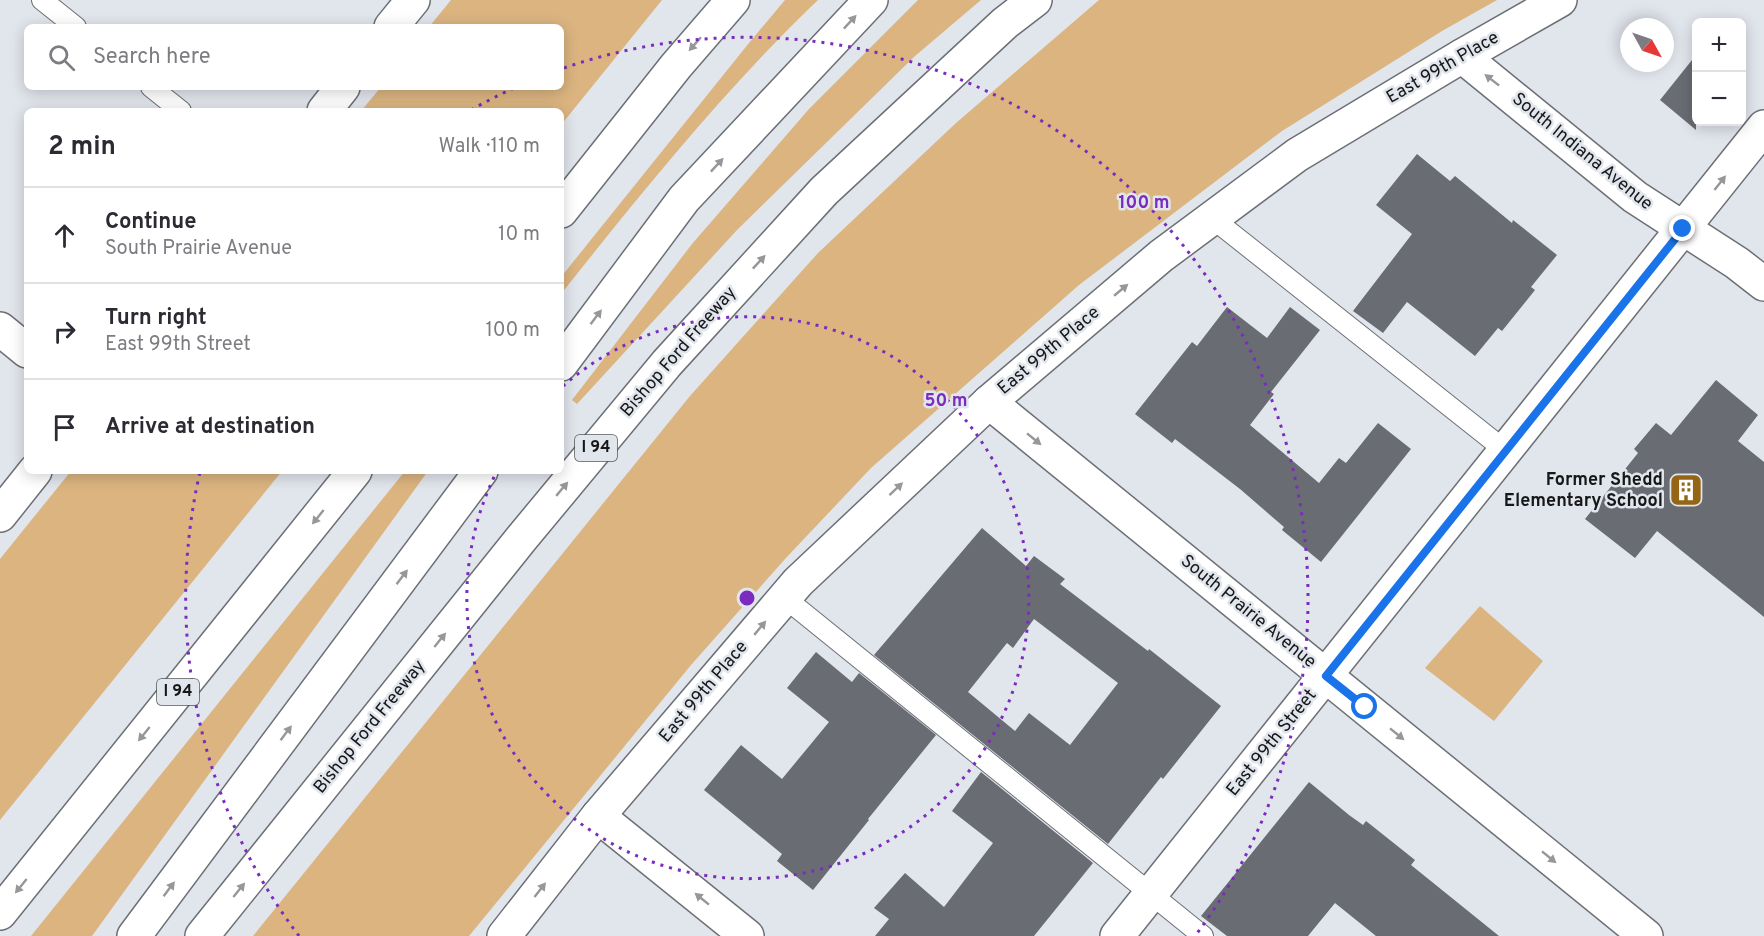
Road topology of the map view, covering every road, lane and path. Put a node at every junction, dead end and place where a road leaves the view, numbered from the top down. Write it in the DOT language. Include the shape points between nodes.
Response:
graph roads {
  1 [pos="42,0"];
  2 [pos="413,0"];
  3 [pos="733,0"];
  4 [pos="871,0"];
  5 [pos="1035,0"];
  6 [pos="1560,0"];
  7 [pos="72,24"];
  8 [pos="393,24"];
  9 [pos="1462,56"];
  10 [pos="155,90"];
  11 [pos="341,90"];
  12 [pos="177,108"];
  13 [pos="326,108"];
  14 [pos="1764,127"];
  15 [pos="564,207"];
  16 [pos="1212,218"];
  17 [pos="1683,229"];
  18 [pos="1764,284"];
  19 [pos="0,329"];
  20 [pos="24,349"];
  21 [pos="564,360"];
  22 [pos="988,402"];
  23 [pos="1506,451"];
  24 [pos="33,474"];
  25 [pos="353,474"];
  26 [pos="479,474"];
  27 [pos="0,514"];
  28 [pos="785,598"];
  29 [pos="1326,676"];
  30 [pos="598,816"];
  31 [pos="1151,894"];
  32 [pos="0,913"];
  33 [pos="134,936"];
  34 [pos="202,936"];
  35 [pos="504,936"];
  36 [pos="747,936"];
  37 [pos="1117,936"];
  38 [pos="1203,936"];
  39 [pos="1646,936"];
  1 -- 7 [label="lane"];
  2 -- 8 [label="main road"];
  3 -- 15 [label="main road, one-way"];
  21 -- 4 [label="main road, one-way" via="684,199"];
  34 -- 5 [label="main road, Bishop Ford Freeway / I 94, one-way" via="521,538 667,363 824,191 1005,23"];
  6 -- 9 [label="main road, East 99th Place"];
  9 -- 16 [label="main road, East 99th Place" via="1297,155"];
  17 -- 9 [label="main road, South Indiana Avenue, one-way" via="1635,197"];
  10 -- 12 [label="lane"];
  11 -- 13 [label="main road"];
  17 -- 14 [label="main road, East 99th Street, one-way"];
  22 -- 16 [label="main road, East 99th Place, one-way" via="1161,256"];
  16 -- 23 [label="lane"];
  17 -- 18 [label="main road, South Indiana Avenue"];
  17 -- 23 [label="main road, East 99th Street"];
  19 -- 20 [label="main road"];
  28 -- 22 [label="main road, East 99th Place, one-way"];
  22 -- 29 [label="main road, South Prairie Avenue, one-way"];
  23 -- 29 [label="main road, East 99th Street"];
  24 -- 27 [label="main road"];
  25 -- 32 [label="main road, I 94, one-way"];
  33 -- 26 [label="main road, one-way"];
  30 -- 28 [label="main road, East 99th Place, one-way"];
  28 -- 31 [label="lane"];
  29 -- 31 [label="main road, East 99th Street"];
  29 -- 39 [label="main road, South Prairie Avenue, one-way"];
  35 -- 30 [label="main road, East 99th Place, one-way"];
  36 -- 30 [label="main road, one-way"];
  31 -- 37 [label="main road, East 99th Street"];
  31 -- 38 [label="lane"];
}
